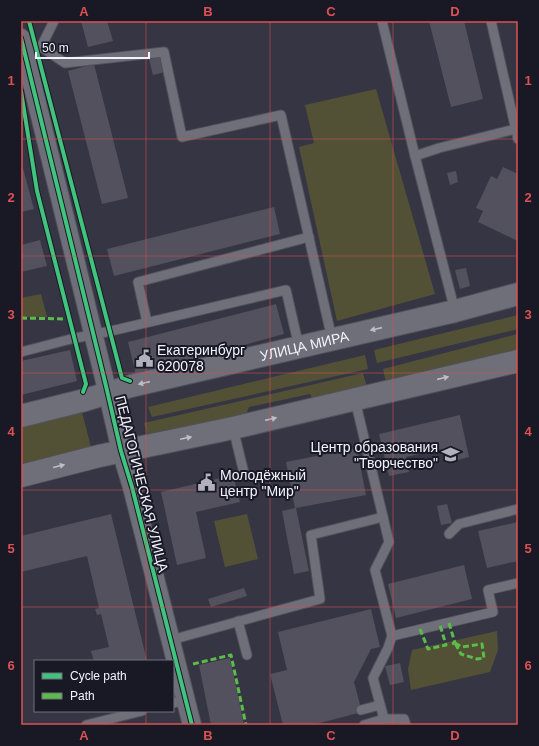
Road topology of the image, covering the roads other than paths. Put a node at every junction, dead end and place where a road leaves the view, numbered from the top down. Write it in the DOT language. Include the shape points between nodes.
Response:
graph roads {
  1 [pos="54,21"];
  2 [pos="382,21"];
  3 [pos="491,21"];
  4 [pos="27,47"];
  5 [pos="516,129"];
  6 [pos="518,139"];
  7 [pos="415,156"];
  8 [pos="308,238"];
  9 [pos="518,294"];
  10 [pos="455,311"];
  11 [pos="147,322"];
  12 [pos="93,334"];
  13 [pos="332,339"];
  14 [pos="299,347"];
  15 [pos="21,352"];
  16 [pos="518,361"];
  17 [pos="108,393"];
  18 [pos="355,398"];
  19 [pos="21,416"];
  20 [pos="233,428"];
  21 [pos="121,451"];
  22 [pos="244,473"];
  23 [pos="21,476"];
  24 [pos="518,509"];
  25 [pos="383,517"];
  26 [pos="449,534"];
  27 [pos="518,583"];
  28 [pos="238,621"];
  29 [pos="392,636"];
  30 [pos="170,640"];
  31 [pos="247,655"];
  32 [pos="173,660"];
  33 [pos="174,668"];
  34 [pos="179,702"];
  35 [pos="380,705"];
  36 [pos="361,710"];
  37 [pos="138,712"];
  38 [pos="384,719"];
  39 [pos="86,725"];
  40 [pos="192,725"];
  41 [pos="364,725"];
  42 [pos="406,725"];
  1 -- 4 [label="lane"];
  2 -- 7 [label="lane"];
  3 -- 5 [label="lane"];
  4 -- 8 [label="lane" via="65,63 164,52 182,137 281,115"];
  4 -- 12 [label="street, ПЕДАГОГИЧЕСКАЯ УЛИЦА"];
  5 -- 6 [label="lane"];
  5 -- 7 [label="lane"];
  7 -- 10 [label="lane"];
  8 -- 11 [label="lane" via="138,282"];
  8 -- 13 [label="lane"];
  9 -- 10 [label="street, УЛИЦА МИРА"];
  10 -- 13 [label="street, УЛИЦА МИРА, one-way"];
  11 -- 12 [label="lane"];
  11 -- 14 [label="lane" via="286,290"];
  12 -- 15 [label="lane"];
  12 -- 17 [label="street, ПЕДАГОГИЧЕСКАЯ УЛИЦА"];
  13 -- 14 [label="street, УЛИЦА МИРА"];
  14 -- 17 [label="street, УЛИЦА МИРА, one-way"];
  18 -- 16 [label="street, one-way"];
  17 -- 19 [label="street, УЛИЦА МИРА"];
  17 -- 21 [label="street, ПЕДАГОГИЧЕСКАЯ УЛИЦА"];
  20 -- 18 [label="street, one-way"];
  18 -- 25 [label="lane"];
  21 -- 20 [label="street, one-way"];
  20 -- 22 [label="lane"];
  23 -- 21 [label="street, one-way"];
  21 -- 30 [label="street, ПЕДАГОГИЧЕСКАЯ УЛИЦА"];
  24 -- 26 [label="lane" via="459,524"];
  25 -- 28 [label="lane" via="311,535 320,599"];
  25 -- 29 [label="lane" via="389,542 375,570"];
  27 -- 29 [label="lane" via="488,590 494,612"];
  28 -- 30 [label="lane"];
  28 -- 31 [label="lane"];
  29 -- 35 [label="lane" via="373,678"];
  30 -- 32 [label="street, ПЕДАГОГИЧЕСКАЯ УЛИЦА"];
  33 -- 34 [label="street, ПЕДАГОГИЧЕСКАЯ УЛИЦА"];
  34 -- 40 [label="street, ПЕДАГОГИЧЕСКАЯ УЛИЦА"];
  35 -- 36 [label="lane"];
  35 -- 38 [label="lane"];
  37 -- 39 [label="lane"];
  38 -- 41 [label="lane"];
  38 -- 42 [label="lane" via="404,719"];
}
